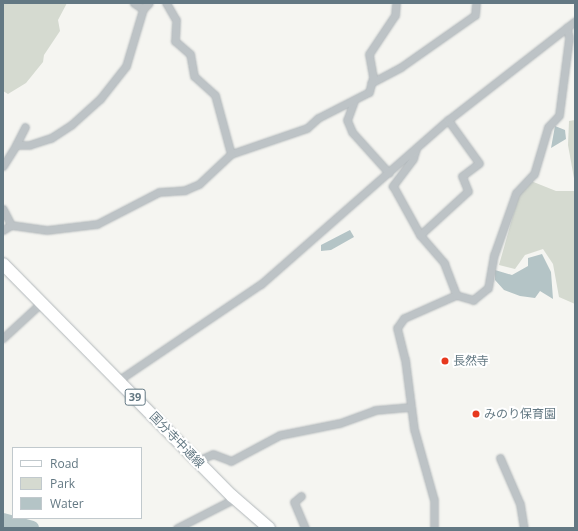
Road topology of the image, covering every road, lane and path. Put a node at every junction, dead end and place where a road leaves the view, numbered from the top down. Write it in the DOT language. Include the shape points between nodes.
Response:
graph roads {
  1 [pos="134,3"];
  2 [pos="149,3"];
  3 [pos="166,3"];
  4 [pos="396,3"];
  5 [pos="476,3"];
  6 [pos="143,9"];
  7 [pos="575,22"];
  8 [pos="567,27"];
  9 [pos="372,82"];
  10 [pos="354,101"];
  11 [pos="448,120"];
  12 [pos="25,127"];
  13 [pos="16,145"];
  14 [pos="416,149"];
  15 [pos="231,154"];
  16 [pos="3,166"];
  17 [pos="389,173"];
  18 [pos="3,209"];
  19 [pos="10,225"];
  20 [pos="3,230"];
  21 [pos="420,235"];
  22 [pos="3,264"];
  23 [pos="456,295"];
  24 [pos="41,303"];
  25 [pos="3,338"];
  26 [pos="119,380"];
  27 [pos="410,407"];
  28 [pos="500,458"];
  29 [pos="197,461"];
  30 [pos="301,496"];
  31 [pos="234,499"];
  32 [pos="177,528"];
  33 [pos="269,528"];
  34 [pos="305,528"];
  35 [pos="434,528"];
  36 [pos="524,528"];
  1 -- 6 [label="street"];
  2 -- 6 [label="street"];
  3 -- 15 [label="street" via="176,20 175,41 190,54 194,76 215,95"];
  4 -- 9 [label="street" via="395,15 369,54"];
  5 -- 9 [label="street" via="474,15 402,67"];
  6 -- 13 [label="street" via="126,66 108,90 72,125 29,146"];
  7 -- 8 [label="street"];
  8 -- 11 [label="street"];
  8 -- 23 [label="street" via="569,38 560,115 548,127 534,174 516,193 494,255 488,288 473,300"];
  9 -- 10 [label="street" via="369,92"];
  10 -- 15 [label="street" via="318,118 307,128"];
  10 -- 17 [label="street" via="347,120 352,132"];
  11 -- 14 [label="street"];
  11 -- 21 [label="street" via="479,163 462,176 468,191"];
  12 -- 13 [label="street"];
  13 -- 16 [label="street"];
  14 -- 17 [label="street"];
  14 -- 21 [label="street" via="413,160 393,186"];
  15 -- 19 [label="street" via="199,184 185,190 159,192 97,224 47,230"];
  17 -- 26 [label="street" via="261,284"];
  18 -- 19 [label="street"];
  19 -- 20 [label="street"];
  21 -- 23 [label="street" via="444,263"];
  22 -- 24 [label="main road, 国分寺中通線 / 39"];
  23 -- 27 [label="street" via="398,324"];
  24 -- 25 [label="street"];
  24 -- 26 [label="main road, 国分寺中通線 / 39"];
  26 -- 29 [label="main road, 国分寺中通線 / 39"];
  27 -- 29 [label="street" via="375,410 340,423 280,435 231,462 213,454"];
  27 -- 35 [label="street" via="433,494"];
  28 -- 36 [label="street" via="520,504"];
  29 -- 31 [label="main road, 国分寺中通線 / 39"];
  30 -- 34 [label="street" via="294,502"];
  31 -- 32 [label="street"];
  31 -- 33 [label="main road, 国分寺中通線 / 39"];
}
